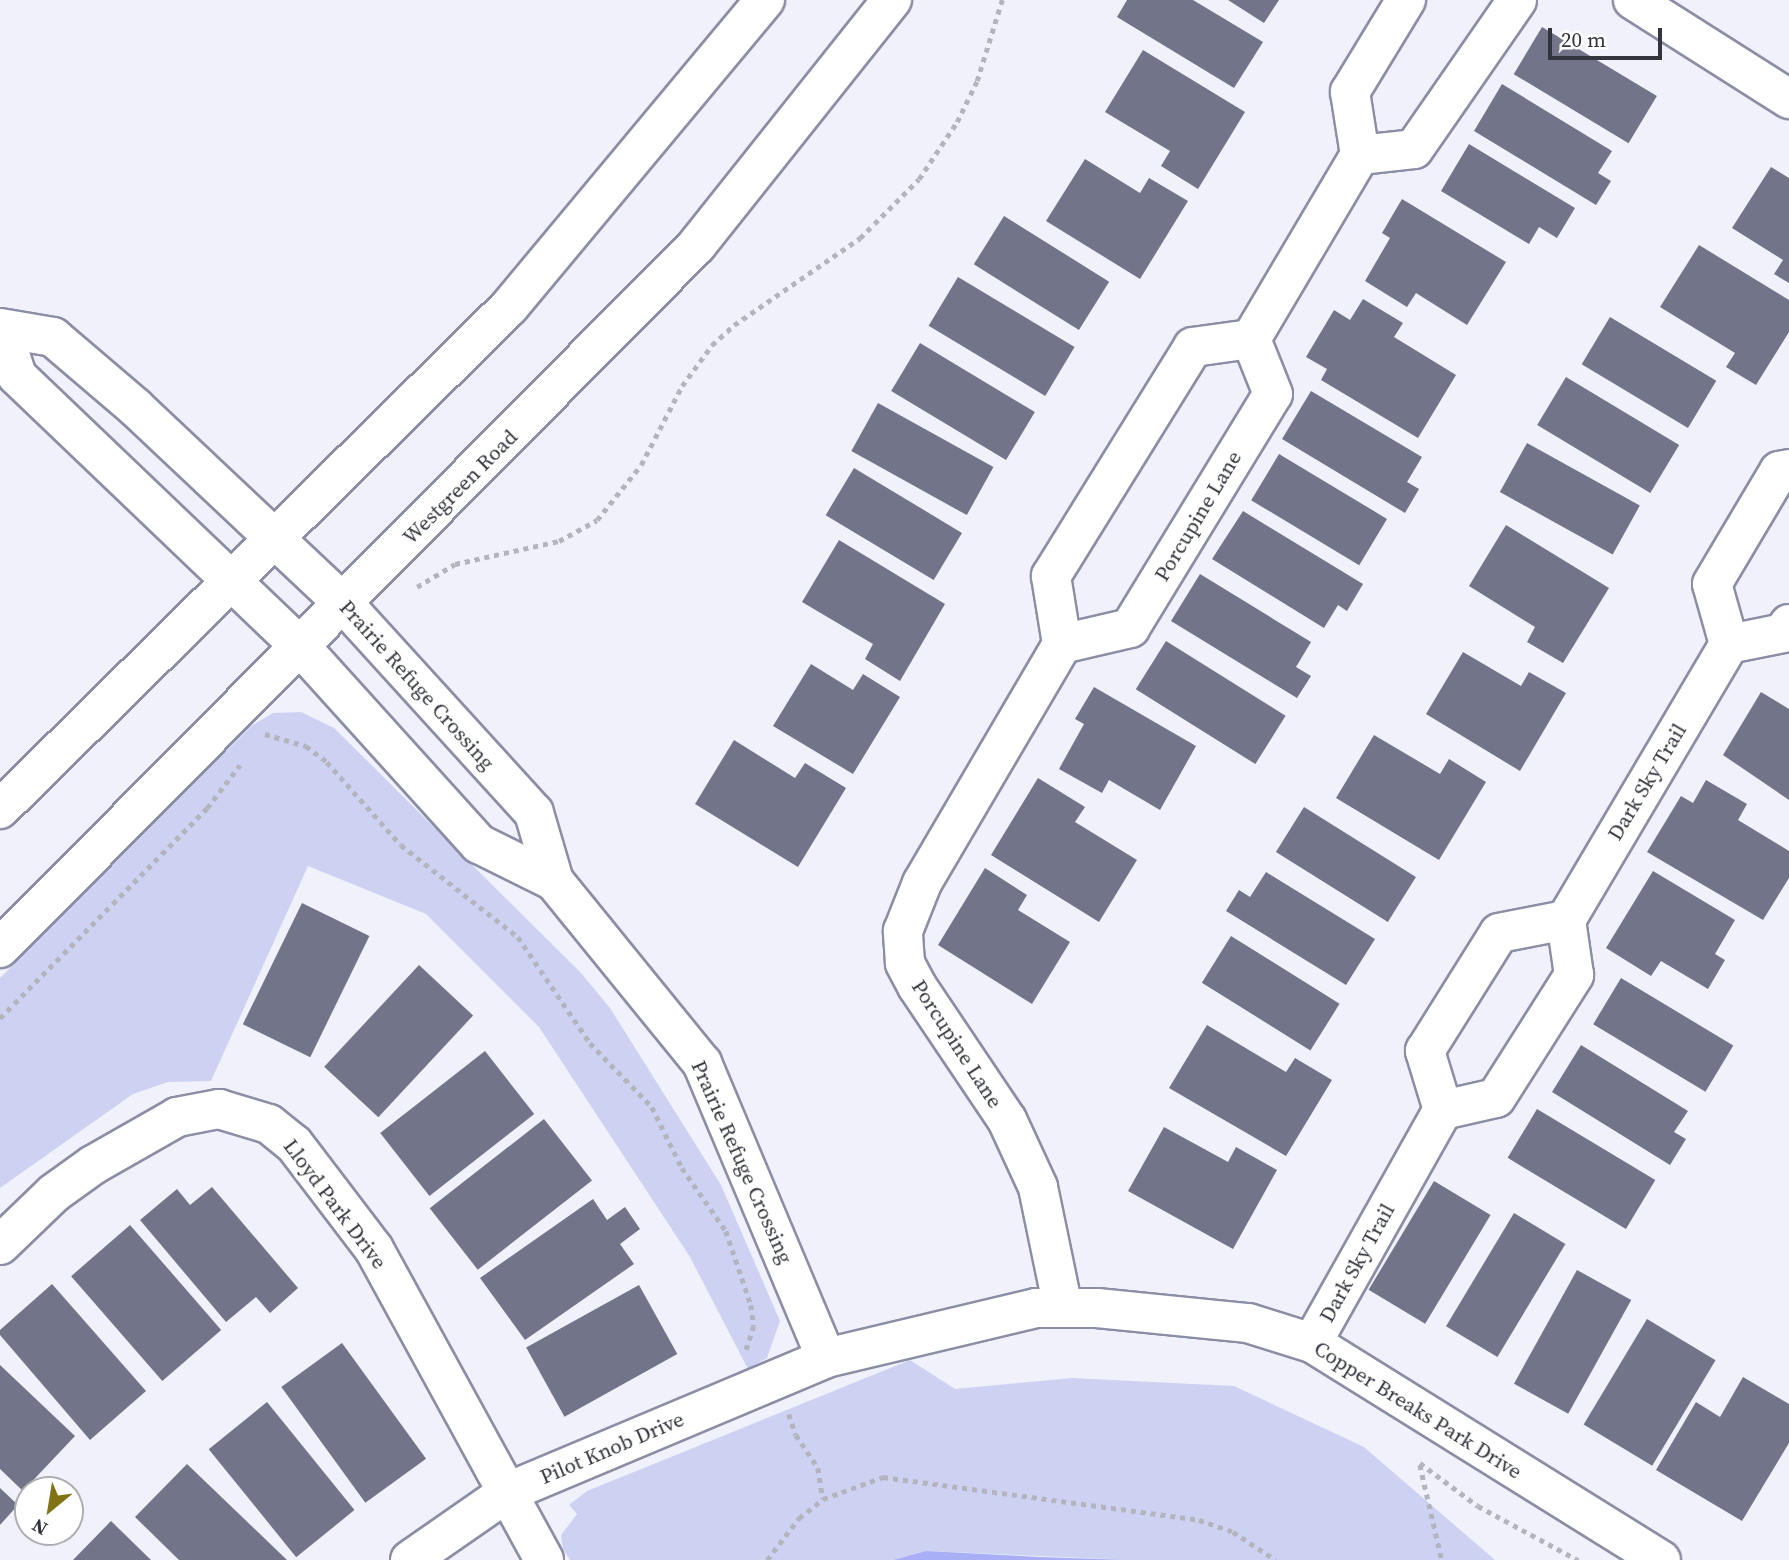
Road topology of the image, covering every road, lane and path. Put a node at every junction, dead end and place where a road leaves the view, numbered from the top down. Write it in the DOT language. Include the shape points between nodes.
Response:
graph roads {
  1 [pos="765,0"];
  2 [pos="892,0"];
  3 [pos="1002,0"];
  4 [pos="1406,0"];
  5 [pos="1517,0"];
  6 [pos="1633,0"];
  7 [pos="1789,99"];
  8 [pos="1360,155"];
  9 [pos="1,329"];
  10 [pos="1251,339"];
  11 [pos="1789,469"];
  12 [pos="276,540"];
  13 [pos="232,579"];
  14 [pos="413,589"];
  15 [pos="344,604"];
  16 [pos="1789,624"];
  17 [pos="1062,644"];
  18 [pos="1729,644"];
  19 [pos="300,646"];
  20 [pos="272,724"];
  21 [pos="263,734"];
  22 [pos="256,741"];
  23 [pos="245,757"];
  24 [pos="0,809"];
  25 [pos="554,881"];
  26 [pos="1566,920"];
  27 [pos="0,948"];
  28 [pos="0,1018"];
  29 [pos="1443,1110"];
  30 [pos="0,1245"];
  31 [pos="1063,1308"];
  32 [pos="1312,1343"];
  33 [pos="742,1355"];
  34 [pos="826,1358"];
  35 [pos="508,1492"];
  36 [pos="410,1560"];
  37 [pos="544,1560"];
  38 [pos="766,1560"];
  39 [pos="1276,1560"];
  40 [pos="1442,1560"];
  41 [pos="1578,1560"];
  42 [pos="1661,1560"];
  1 -- 12 [label="street" via="509,307"];
  2 -- 15 [label="street, Westgreen Road" via="696,246"];
  3 -- 14 [label="path" via="977,81 957,122 919,179 860,238 712,345 682,386 641,464 603,513 579,533 559,541 455,564"];
  4 -- 8 [label="street" via="1350,92"];
  5 -- 8 [label="street" via="1414,149"];
  6 -- 7 [label="street"];
  8 -- 10 [label="street"];
  9 -- 12 [label="street, Prairie Refuge Crossing" via="53,337"];
  9 -- 13 [label="street, Prairie Refuge Crossing" via="17,376"];
  10 -- 17 [label="street" via="1193,347 1051,576"];
  10 -- 17 [label="street, Porcupine Lane" via="1273,394 1130,628"];
  11 -- 18 [label="street" via="1779,471 1712,584"];
  12 -- 13 [label="street"];
  12 -- 15 [label="street, Prairie Refuge Crossing"];
  13 -- 19 [label="street, Prairie Refuge Crossing"];
  13 -- 24 [label="street"];
  15 -- 19 [label="street, Westgreen Road"];
  15 -- 25 [label="street, Prairie Refuge Crossing" via="534,813"];
  16 -- 18 [label="street" via="1783,633"];
  17 -- 31 [label="street, Porcupine Lane" via="922,883 903,931 905,963 917,986 1007,1120 1038,1187"];
  18 -- 26 [label="street, Dark Sky Trail"];
  19 -- 25 [label="street, Prairie Refuge Crossing" via="480,844"];
  19 -- 27 [label="street, Westgreen Road"];
  20 -- 21 [label="path"];
  21 -- 22 [label="path"];
  21 -- 33 [label="path" via="306,746 327,762 401,845 517,937 590,1043 652,1107 682,1168 726,1231 754,1326"];
  23 -- 28 [label="path" via="207,808"];
  25 -- 34 [label="street, Prairie Refuge Crossing" via="702,1063"];
  26 -- 29 [label="street" via="1574,975 1496,1098"];
  26 -- 29 [label="street" via="1499,933 1425,1051"];
  29 -- 32 [label="street, Dark Sky Trail"];
  30 -- 35 [label="street, Lloyd Park Drive" via="54,1193 177,1117 219,1109 269,1124 294,1144 374,1249"];
  31 -- 32 [label="street, Copper Breaks Park Drive" via="1248,1323"];
  31 -- 34 [label="street, Copper Breaks Park Drive" via="1036,1308"];
  32 -- 42 [label="street, Copper Breaks Park Drive"];
  34 -- 35 [label="street, Pilot Knob Drive"];
  35 -- 36 [label="street, Pilot Knob Drive"];
  35 -- 37 [label="street, Lloyd Park Drive"];
  38 -- 39 [label="path" via="799,1518 823,1499 883,1477 1199,1520 1233,1532"];
  40 -- 41 [label="path" via="1420,1463 1478,1506"];
}
